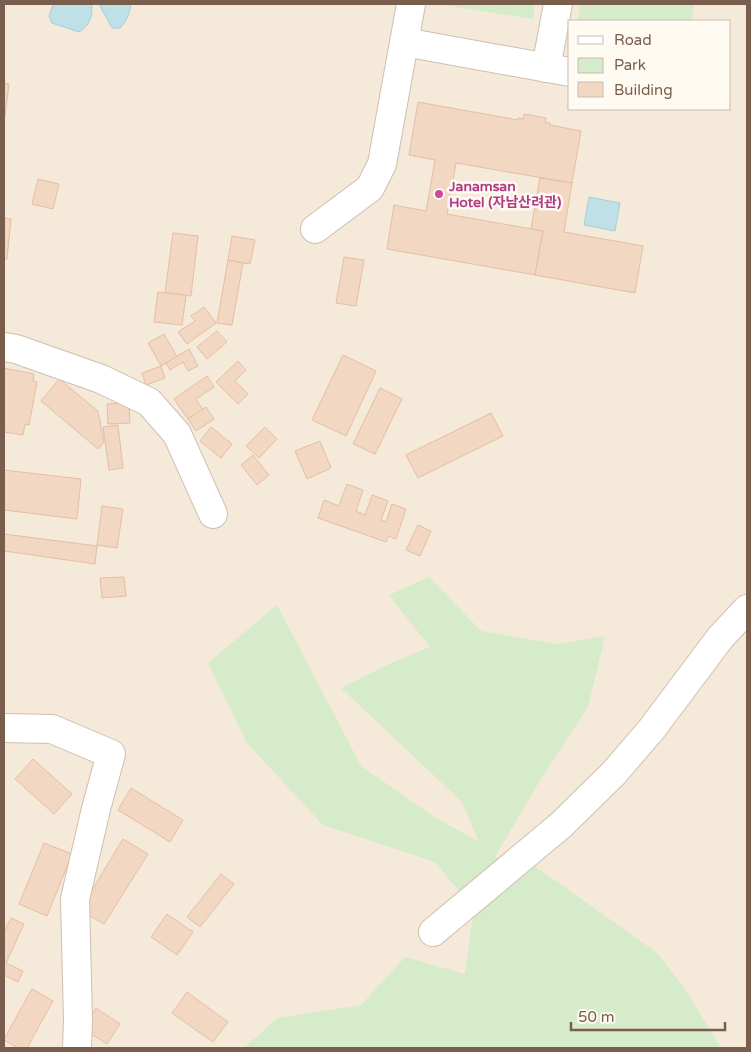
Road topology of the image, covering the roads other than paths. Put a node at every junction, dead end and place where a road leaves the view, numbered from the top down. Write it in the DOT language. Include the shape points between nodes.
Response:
graph roads {
  1 [pos="411,4"];
  2 [pos="558,4"];
  3 [pos="404,42"];
  4 [pos="558,70"];
  5 [pos="315,229"];
  6 [pos="4,347"];
  7 [pos="214,514"];
  8 [pos="747,609"];
  9 [pos="4,728"];
  10 [pos="433,932"];
  11 [pos="77,1048"];
  1 -- 3 [label="street"];
  2 -- 4 [label="street"];
  3 -- 4 [label="street"];
  3 -- 5 [label="street" via="382,164 370,188"];
  6 -- 7 [label="street" via="101,379 149,402 177,434"];
  8 -- 10 [label="street" via="720,638 651,730 613,774 561,825"];
  9 -- 11 [label="street" via="52,729 111,754 75,899"];
}
